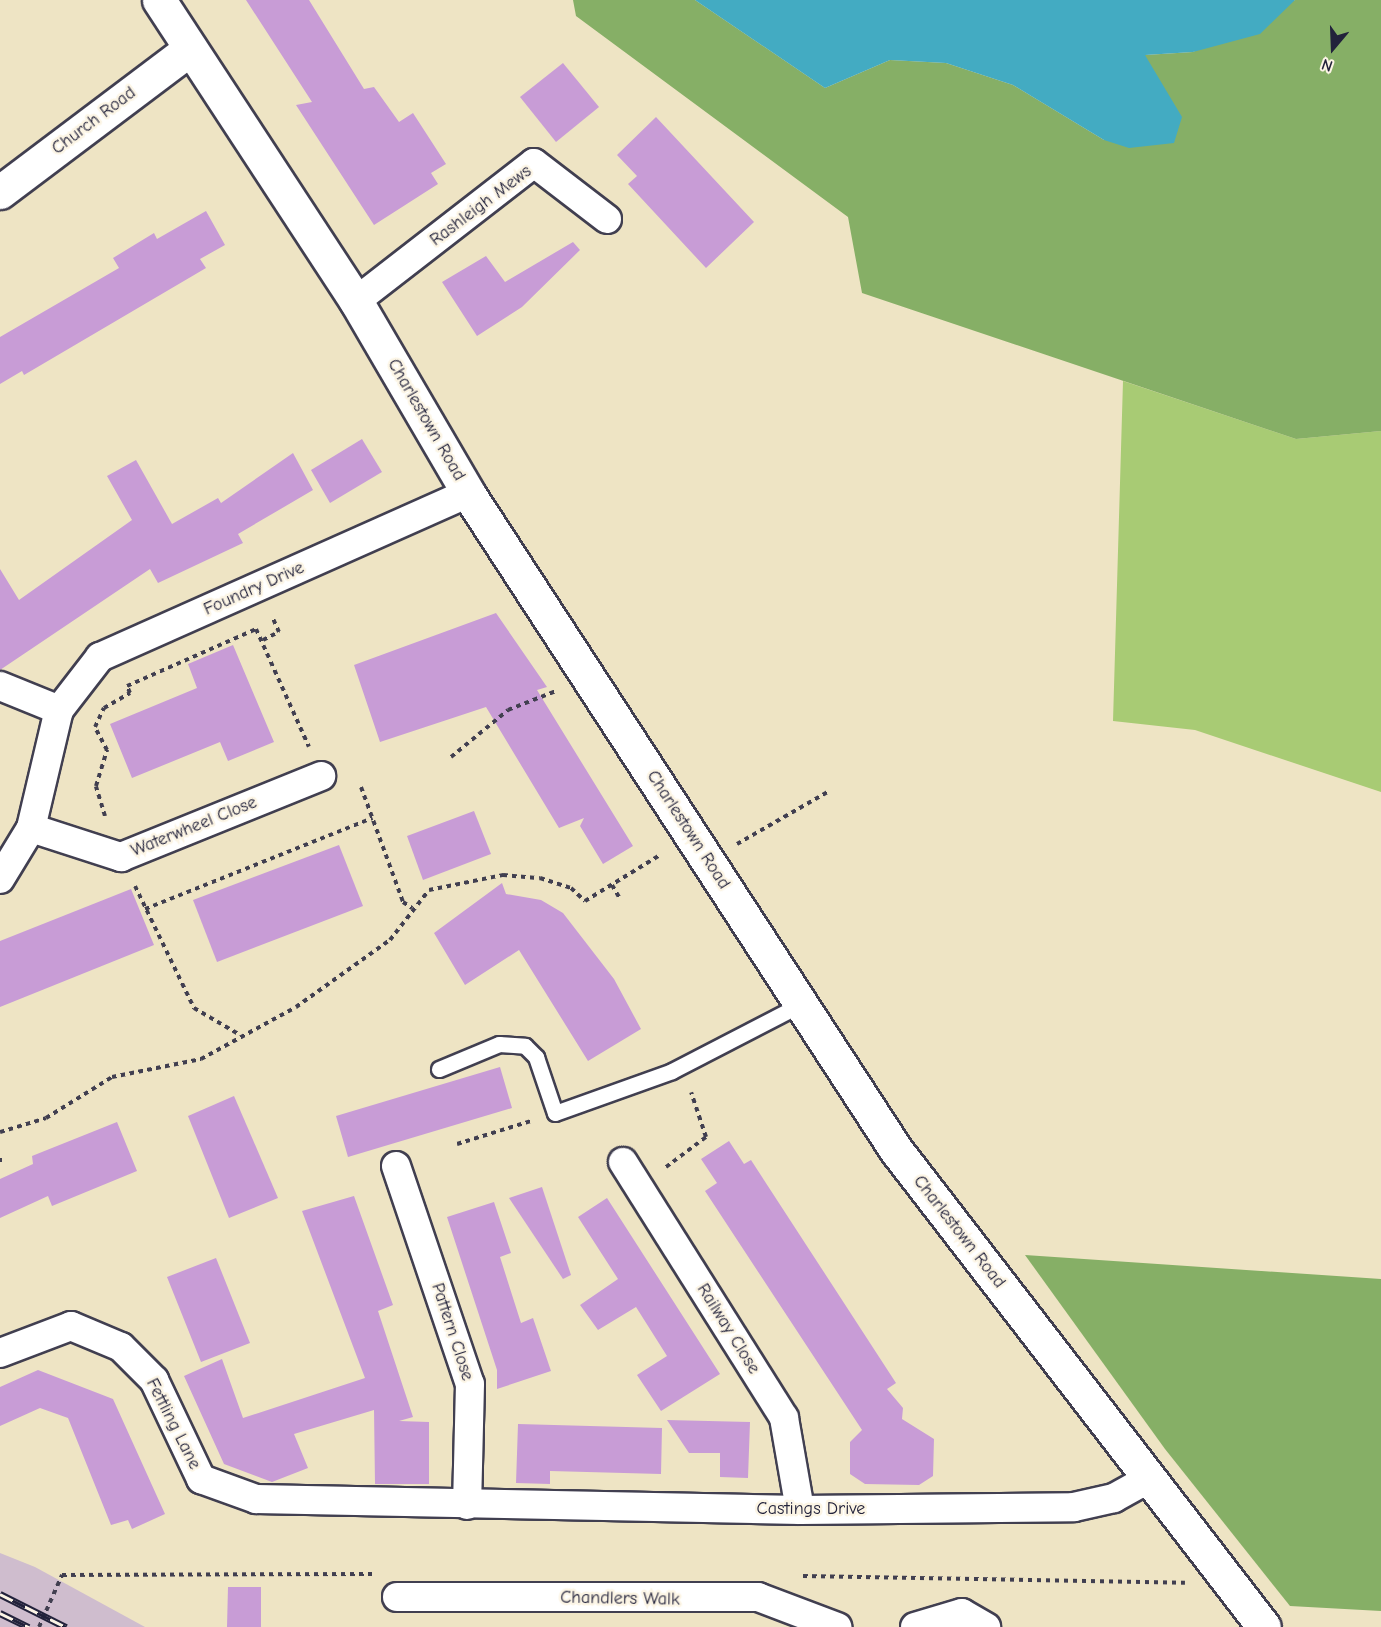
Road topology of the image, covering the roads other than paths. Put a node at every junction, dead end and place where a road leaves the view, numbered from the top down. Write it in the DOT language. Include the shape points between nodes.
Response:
graph roads {
  1 [pos="159,0"];
  2 [pos="188,51"];
  3 [pos="0,192"];
  4 [pos="607,219"];
  5 [pos="356,301"];
  6 [pos="468,494"];
  7 [pos="0,686"];
  8 [pos="59,710"];
  9 [pos="321,776"];
  10 [pos="31,828"];
  11 [pos="0,879"];
  12 [pos="801,1004"];
  13 [pos="439,1069"];
  14 [pos="623,1162"];
  15 [pos="396,1166"];
  16 [pos="0,1353"];
  17 [pos="1149,1478"];
  18 [pos="467,1505"];
  19 [pos="800,1510"];
  20 [pos="397,1597"];
  21 [pos="837,1627"];
  22 [pos="915,1627"];
  23 [pos="986,1627"];
  24 [pos="1264,1627"];
  1 -- 2 [label="street, Charlestown Road"];
  2 -- 3 [label="street, Church Road"];
  2 -- 5 [label="street, Charlestown Road"];
  4 -- 5 [label="street, Rashleigh Mews" via="534,163"];
  5 -- 6 [label="street, Charlestown Road"];
  6 -- 8 [label="street, Foundry Drive" via="100,657"];
  6 -- 12 [label="street, Charlestown Road"];
  7 -- 8 [label="street"];
  8 -- 10 [label="street, Foundry Drive"];
  9 -- 10 [label="street, Waterwheel Close" via="121,857"];
  10 -- 11 [label="street, Foundry Drive"];
  12 -- 13 [label="lane" via="672,1071 555,1113 536,1057 525,1046 499,1044"];
  12 -- 17 [label="street, Charlestown Road" via="896,1150"];
  14 -- 19 [label="street, Railway Close" via="784,1418"];
  15 -- 18 [label="street, Pattern Close" via="470,1384"];
  16 -- 18 [label="street, Fettling Lane" via="71,1326 121,1347 154,1380 201,1479 256,1499"];
  17 -- 19 [label="street, Castings Drive" via="1114,1498 1074,1507"];
  17 -- 24 [label="street, Charlestown Road"];
  18 -- 19 [label="street, Castings Drive"];
  20 -- 21 [label="street, Chandlers Walk" via="758,1597"];
  22 -- 23 [label="street" via="962,1613"];
}
